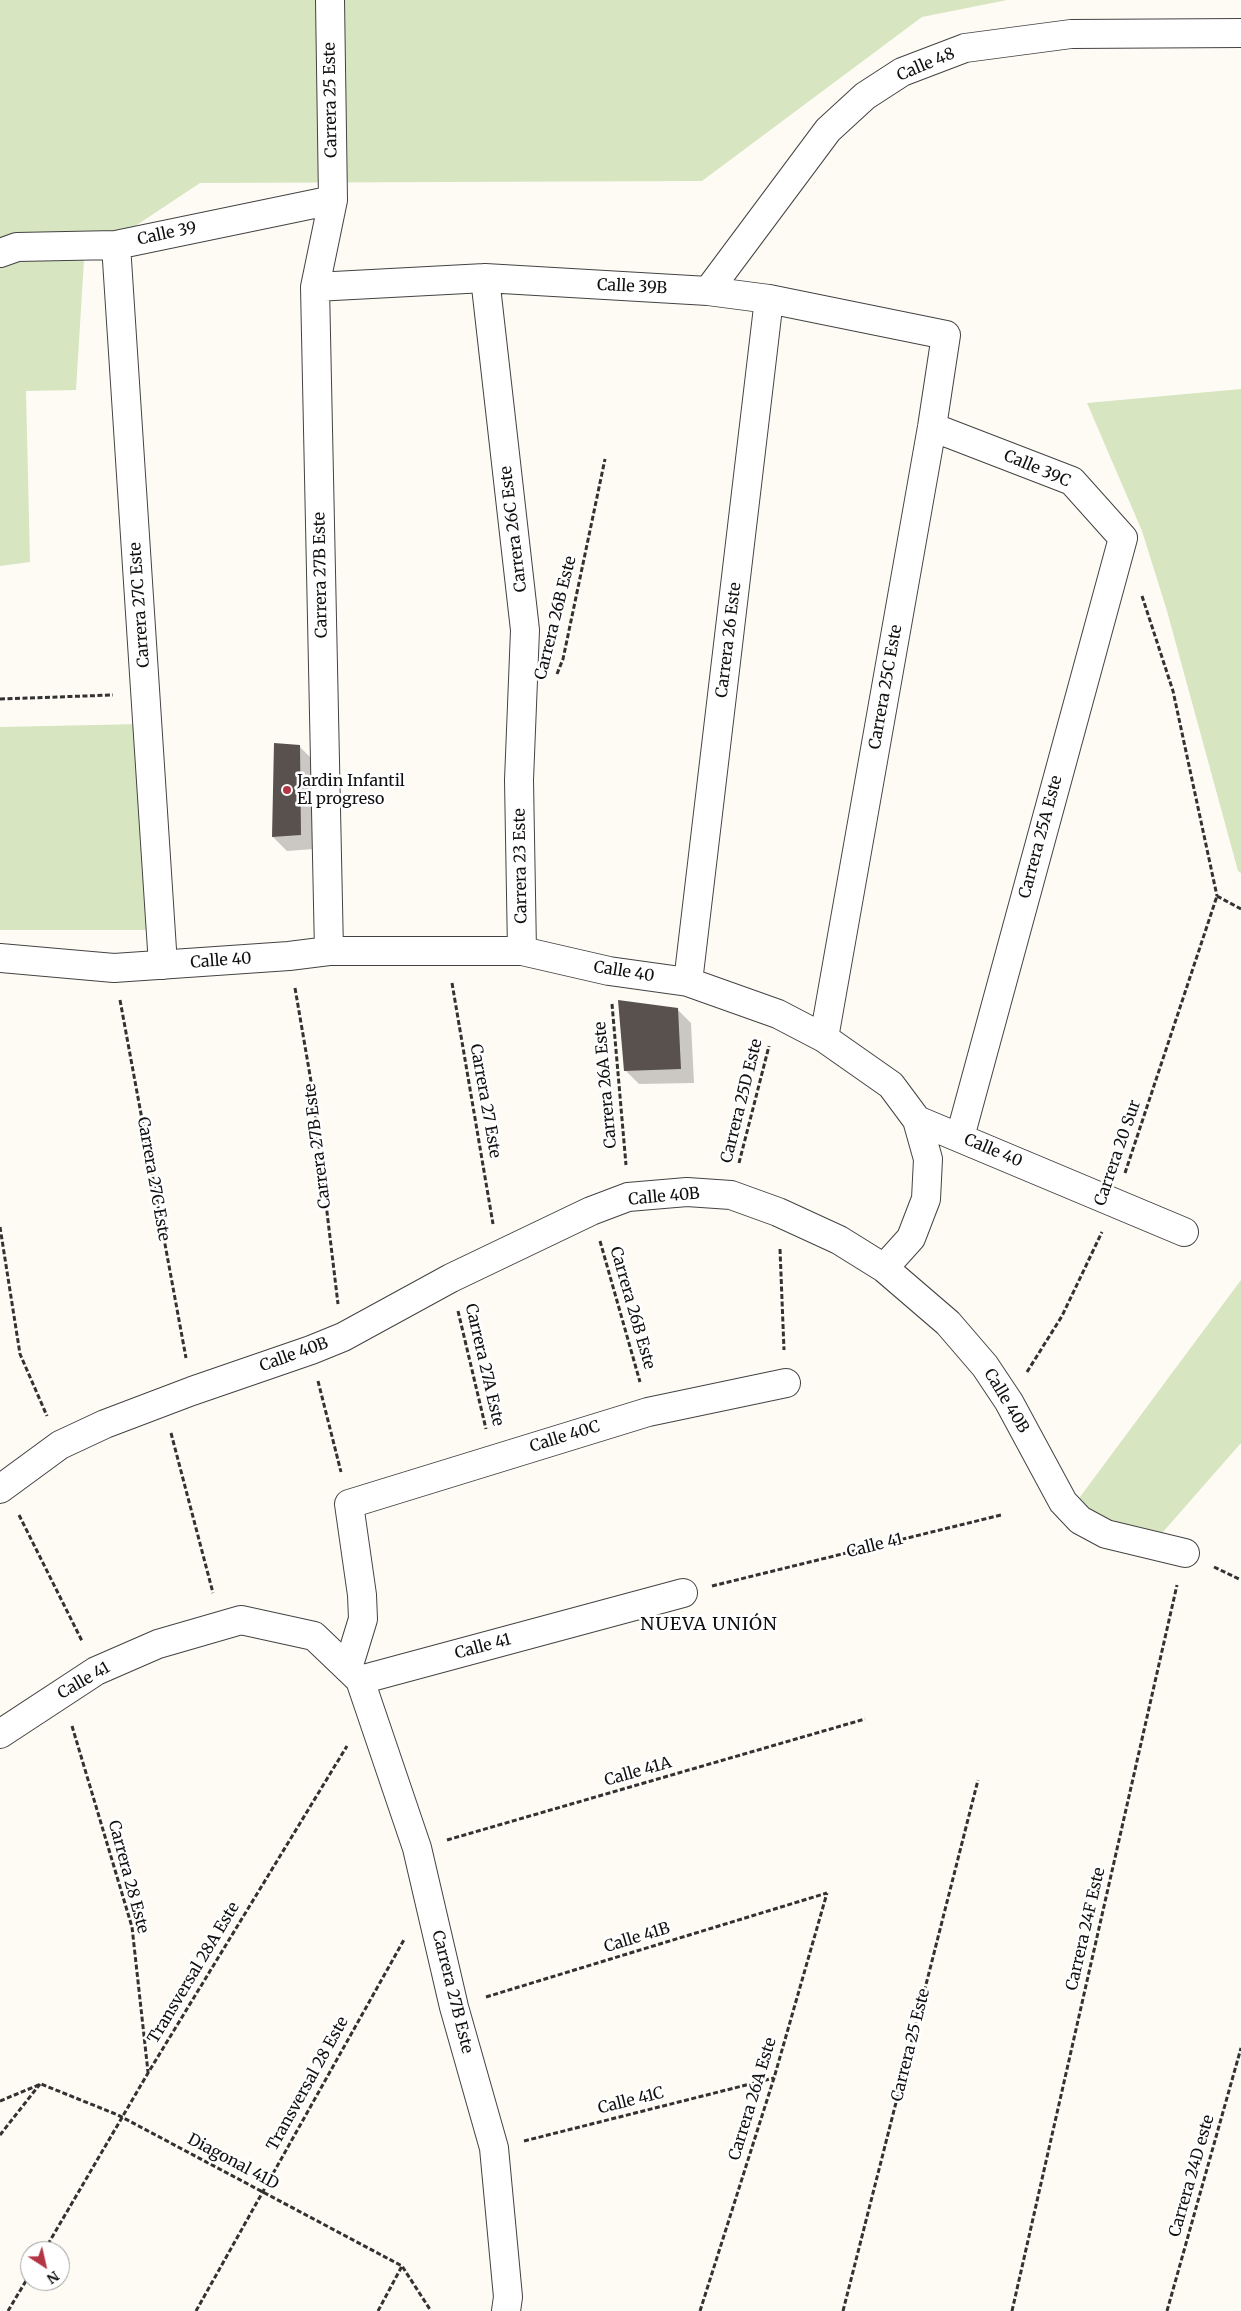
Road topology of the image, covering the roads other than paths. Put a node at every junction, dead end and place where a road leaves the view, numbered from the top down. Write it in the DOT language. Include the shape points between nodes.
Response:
graph roads {
  1 [pos="330,0"];
  2 [pos="1241,33"];
  3 [pos="332,200"];
  4 [pos="116,244"];
  5 [pos="0,253"];
  6 [pos="485,278"];
  7 [pos="315,287"];
  8 [pos="708,291"];
  9 [pos="769,299"];
  10 [pos="946,335"];
  11 [pos="932,427"];
  12 [pos="1123,538"];
  13 [pos="519,780"];
  14 [pos="329,951"];
  15 [pos="522,951"];
  16 [pos="0,958"];
  17 [pos="162,966"];
  18 [pos="688,982"];
  19 [pos="824,1038"];
  20 [pos="917,1120"];
  21 [pos="960,1137"];
  22 [pos="1184,1232"];
  23 [pos="884,1268"];
  24 [pos="786,1383"];
  25 [pos="2,1487"];
  26 [pos="1184,1553"];
  27 [pos="682,1593"];
  28 [pos="354,1674"];
  29 [pos="0,1734"];
  30 [pos="506,2311"];
  1 -- 3 [label="street, Carrera 25 Este"];
  2 -- 8 [label="street, Calle 48" via="1071,34 965,48 902,72 865,96 828,130"];
  3 -- 4 [label="street, Calle 39"];
  3 -- 7 [label="street, Carrera 27B Este"];
  4 -- 5 [label="street, Calle 39" via="17,247"];
  4 -- 17 [label="street, Carrera 27C Este"];
  6 -- 7 [label="street, Calle 39B"];
  6 -- 8 [label="street, Calle 39B"];
  6 -- 13 [label="street, Carrera 26C Este" via="525,630"];
  7 -- 14 [label="street, Carrera 27B Este"];
  8 -- 9 [label="street, Calle 39B"];
  9 -- 10 [label="street, Calle 39B"];
  9 -- 18 [label="street, Carrera 26 Este"];
  10 -- 11 [label="street, Carrera 25C Este"];
  11 -- 12 [label="street, Calle 39C" via="1072,481"];
  11 -- 19 [label="street, Carrera 25C Este"];
  12 -- 21 [label="street, Carrera 25A Este"];
  13 -- 15 [label="street, Carrera 23 Este"];
  14 -- 15 [label="street, Calle 40"];
  14 -- 17 [label="street, Calle 40"];
  15 -- 18 [label="street, Calle 40" via="609,971"];
  16 -- 17 [label="street, Calle 40" via="114,968"];
  18 -- 19 [label="street, Calle 40" via="778,1014"];
  19 -- 20 [label="street, Calle 40" via="891,1085"];
  20 -- 21 [label="street, Calle 40"];
  20 -- 23 [label="street" via="928,1159 926,1199 911,1238"];
  21 -- 22 [label="street, Calle 40"];
  23 -- 25 [label="street, Calle 40B" via="839,1240 731,1195 687,1192 628,1197 451,1278 342,1337 105,1424 60,1445"];
  23 -- 26 [label="street, Calle 40B" via="948,1323 985,1366 1009,1402 1063,1502 1080,1520 1106,1534"];
  24 -- 28 [label="street, Calle 40C" via="648,1412 349,1504 363,1619"];
  27 -- 28 [label="street, Calle 41"];
  28 -- 29 [label="street, Calle 41" via="314,1636 241,1620 158,1644 96,1670"];
  28 -- 30 [label="street, Carrera 27B Este" via="370,1709 417,1848 454,2007 494,2148 508,2297"];
}
